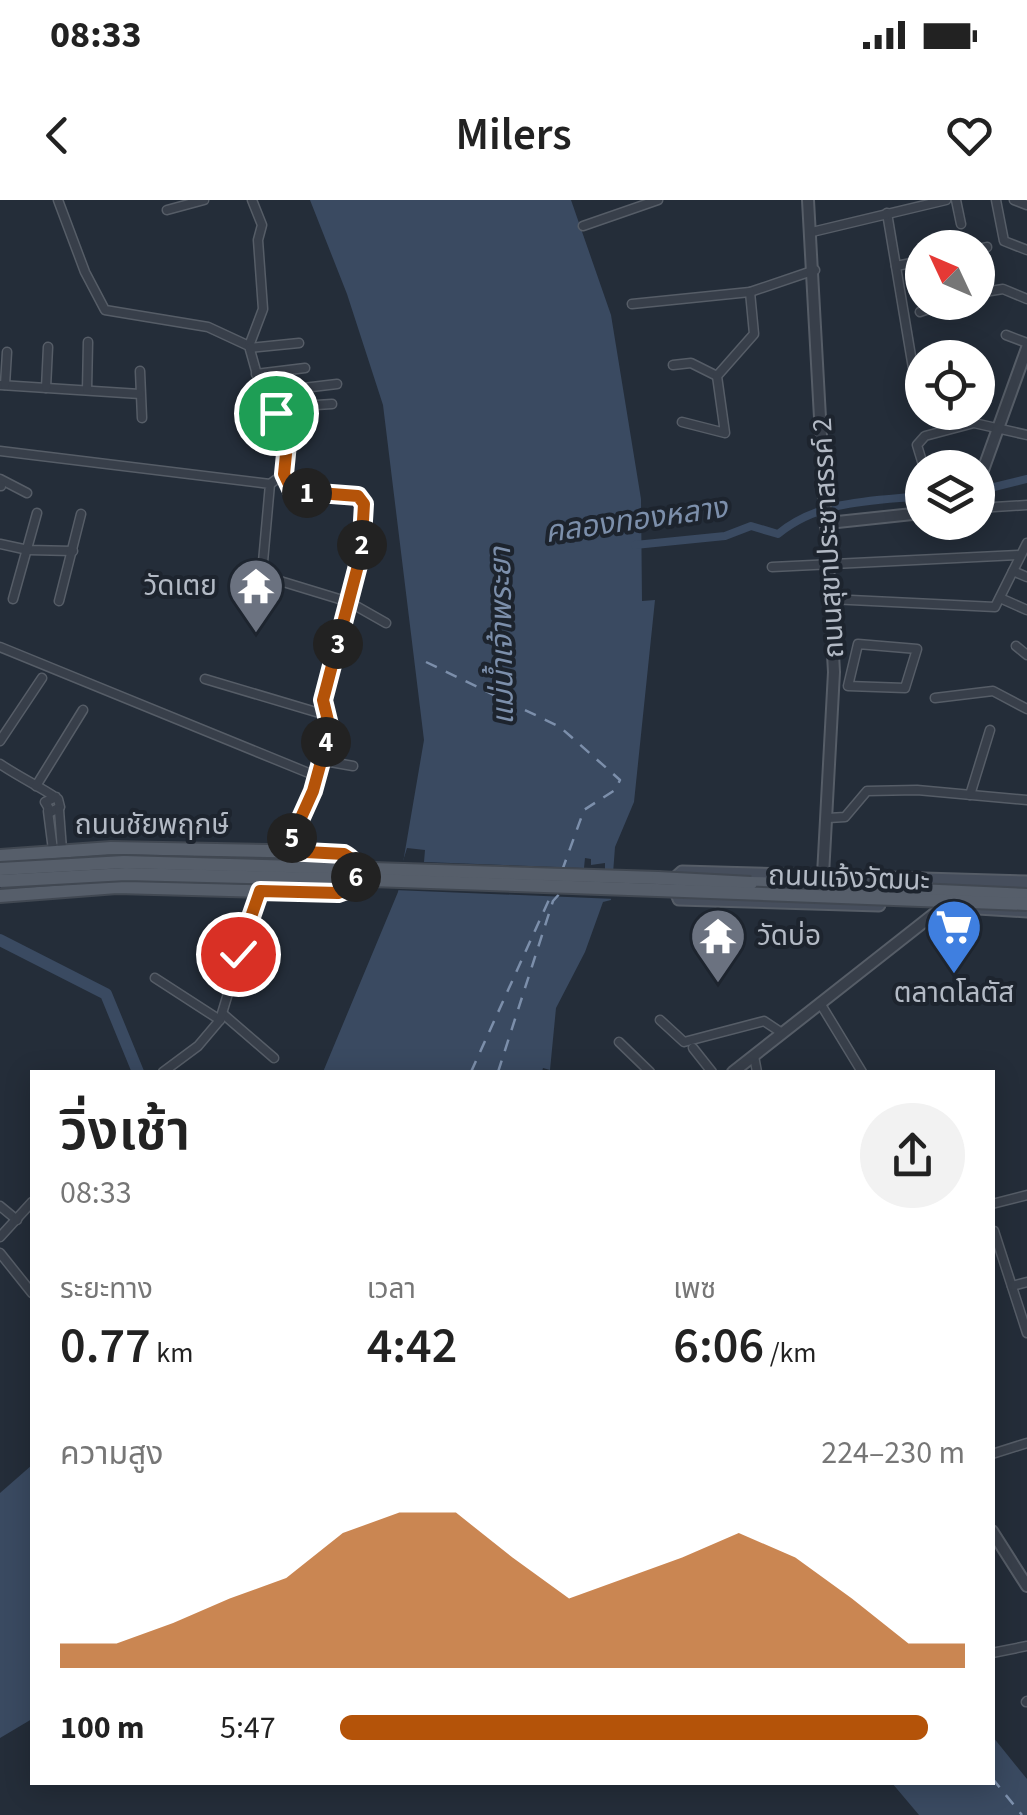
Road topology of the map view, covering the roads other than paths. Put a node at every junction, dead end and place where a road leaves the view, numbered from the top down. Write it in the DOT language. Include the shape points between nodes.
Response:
graph roads {
  1 [pos="58,200"];
  2 [pos="204,200"];
  3 [pos="252,200"];
  4 [pos="658,200"];
  5 [pos="808,200"];
  6 [pos="946,200"];
  7 [pos="956,200"];
  8 [pos="996,200"];
  9 [pos="1014,200"];
  10 [pos="1027,205"];
  11 [pos="167,210"];
  12 [pos="887,213"];
  13 [pos="961,224"];
  14 [pos="582,226"];
  15 [pos="812,232"];
  16 [pos="1027,250"];
  17 [pos="905,264"];
  18 [pos="896,266"];
  19 [pos="815,270"];
  20 [pos="995,291"];
  21 [pos="750,292"];
  22 [pos="1027,299"];
  23 [pos="632,304"];
  24 [pos="1006,335"];
  25 [pos="909,340"];
  26 [pos="88,342"];
  27 [pos="299,343"];
  28 [pos="48,346"];
  29 [pos="1027,346"];
  30 [pos="249,347"];
  31 [pos="7,352"];
  32 [pos="673,366"];
  33 [pos="305,368"];
  34 [pos="140,371"];
  35 [pos="256,374"];
  36 [pos="717,376"];
  37 [pos="337,384"];
  38 [pos="2,385"];
  39 [pos="46,388"];
  40 [pos="88,390"];
  41 [pos="262,393"];
  42 [pos="140,394"];
  43 [pos="332,404"];
  44 [pos="269,408"];
  45 [pos="142,418"];
  46 [pos="682,422"];
  47 [pos="998,431"];
  48 [pos="1027,435"];
  49 [pos="918,450"];
  50 [pos="991,450"];
  51 [pos="0,451"];
  52 [pos="284,474"];
  53 [pos="0,484"];
  54 [pos="270,484"];
  55 [pos="27,493"];
  56 [pos="1027,504"];
  57 [pos="995,507"];
  58 [pos="37,513"];
  59 [pos="81,514"];
  60 [pos="905,515"];
  61 [pos="828,518"];
  62 [pos="1027,543"];
  63 [pos="0,544"];
  64 [pos="28,550"];
  65 [pos="73,551"];
  66 [pos="1020,555"];
  67 [pos="830,563"];
  68 [pos="772,567"];
  69 [pos="1012,572"];
  70 [pos="1027,576"];
  71 [pos="1000,598"];
  72 [pos="13,599"];
  73 [pos="830,599"];
  74 [pos="59,601"];
  75 [pos="349,602"];
  76 [pos="1027,610"];
  77 [pos="386,623"];
  78 [pos="1016,646"];
  79 [pos="0,647"];
  80 [pos="1027,654"];
  81 [pos="42,678"];
  82 [pos="205,678"];
  83 [pos="834,686"];
  84 [pos="848,686"];
  85 [pos="935,698"];
  86 [pos="1027,709"];
  87 [pos="83,710"];
  88 [pos="326,715"];
  89 [pos="990,730"];
  90 [pos="0,740"];
  91 [pos="319,760"];
  92 [pos="0,764"];
  93 [pos="353,766"];
  94 [pos="316,776"];
  95 [pos="33,786"];
  96 [pos="970,795"];
  97 [pos="56,798"];
  98 [pos="1027,800"];
  99 [pos="47,807"];
  100 [pos="58,810"];
  101 [pos="828,818"];
  102 [pos="111,848"];
  103 [pos="58,850"];
  104 [pos="286,851"];
  105 [pos="0,856"];
  106 [pos="0,870"];
  107 [pos="371,875"];
  108 [pos="751,875"];
  109 [pos="948,880"];
  110 [pos="825,881"];
  111 [pos="0,882"];
  112 [pos="118,887"];
  113 [pos="1027,889"];
  114 [pos="260,891"];
  115 [pos="0,896"];
  116 [pos="750,900"];
  117 [pos="944,906"];
  118 [pos="1027,908"];
  119 [pos="155,978"];
  120 [pos="820,1004"];
  121 [pos="221,1017"];
  122 [pos="660,1020"];
  123 [pos="782,1034"];
  124 [pos="619,1042"];
  125 [pos="693,1048"];
  126 [pos="754,1056"];
  127 [pos="274,1058"];
  128 [pos="166,1070"];
  129 [pos="648,1070"];
  130 [pos="710,1070"];
  131 [pos="736,1070"];
  132 [pos="757,1070"];
  133 [pos="861,1070"];
  134 [pos="1027,1195"];
  135 [pos="995,1203"];
  136 [pos="30,1204"];
  137 [pos="0,1206"];
  138 [pos="17,1220"];
  139 [pos="995,1234"];
  140 [pos="1,1235"];
  141 [pos="0,1253"];
  142 [pos="1027,1282"];
  143 [pos="1012,1286"];
  144 [pos="30,1291"];
  145 [pos="1027,1333"];
  146 [pos="1027,1442"];
  147 [pos="995,1450"];
  148 [pos="995,1536"];
  149 [pos="1027,1586"];
  150 [pos="1027,1646"];
  151 [pos="995,1652"];
  1 -- 30 [label="street" via="105,310 208,327"];
  2 -- 11 [label="street"];
  3 -- 30 [label="street" via="262,225 263,309"];
  4 -- 14 [label="street"];
  5 -- 15 [label="street, ถนนสุขาประชาสรรค์ 2"];
  6 -- 12 [label="street"];
  7 -- 13 [label="street"];
  8 -- 16 [label="street" via="1004,241"];
  9 -- 10 [label="street"];
  12 -- 15 [label="street"];
  12 -- 18 [label="street"];
  15 -- 19 [label="street, ถนนสุขาประชาสรรค์ 2"];
  17 -- 18 [label="street"];
  18 -- 25 [label="street"];
  19 -- 21 [label="street"];
  19 -- 61 [label="street, ถนนสุขาประชาสรรค์ 2"];
  20 -- 22 [label="street"];
  21 -- 23 [label="street"];
  21 -- 36 [label="street" via="754,334"];
  24 -- 29 [label="street"];
  26 -- 40 [label="street"];
  27 -- 30 [label="street"];
  28 -- 39 [label="street"];
  29 -- 47 [label="street"];
  30 -- 35 [label="street"];
  31 -- 38 [label="street"];
  32 -- 36 [label="street" via="692,363"];
  33 -- 35 [label="street"];
  34 -- 42 [label="street"];
  35 -- 41 [label="street"];
  36 -- 46 [label="street" via="725,432"];
  37 -- 41 [label="street"];
  38 -- 39 [label="street"];
  39 -- 40 [label="street"];
  40 -- 42 [label="street"];
  41 -- 44 [label="street"];
  42 -- 45 [label="street"];
  43 -- 44 [label="street"];
  44 -- 52 [label="street" via="289,424"];
  47 -- 48 [label="street"];
  47 -- 49 [label="street" via="974,423 925,436"];
  47 -- 50 [label="street"];
  51 -- 54 [label="street"];
  52 -- 54 [label="street"];
  52 -- 75 [label="street" via="293,492 364,500"];
  53 -- 55 [label="street"];
  54 -- 75 [label="street" via="265,574"];
  56 -- 57 [label="street"];
  58 -- 64 [label="street"];
  59 -- 65 [label="street"];
  60 -- 61 [label="street"];
  61 -- 67 [label="street, ถนนสุขาประชาสรรค์ 2"];
  62 -- 66 [label="street"];
  63 -- 64 [label="street"];
  64 -- 65 [label="street"];
  64 -- 72 [label="street"];
  65 -- 74 [label="street"];
  66 -- 67 [label="street"];
  66 -- 69 [label="street"];
  67 -- 68 [label="street"];
  67 -- 73 [label="street, ถนนสุขาประชาสรรค์ 2"];
  69 -- 70 [label="street"];
  69 -- 71 [label="street"];
  71 -- 73 [label="street" via="990,608"];
  71 -- 76 [label="street"];
  73 -- 83 [label="street, ถนนสุขาประชาสรรค์ 2"];
  75 -- 77 [label="street"];
  75 -- 88 [label="street" via="323,700"];
  78 -- 80 [label="street"];
  79 -- 94 [label="street"];
  81 -- 90 [label="street"];
  82 -- 88 [label="street"];
  83 -- 84 [label="street"];
  83 -- 101 [label="street, ถนนสุขาประชาสรรค์ 2"];
  84 -- 84 [label="street" via="902,690 917,649 858,644"];
  85 -- 86 [label="street" via="993,691"];
  87 -- 95 [label="street"];
  88 -- 91 [label="street" via="330,729"];
  89 -- 96 [label="street"];
  91 -- 93 [label="street"];
  91 -- 94 [label="street"];
  92 -- 95 [label="street"];
  94 -- 104 [label="street"];
  95 -- 97 [label="street"];
  95 -- 99 [label="street"];
  96 -- 98 [label="street"];
  96 -- 101 [label="street" via="867,792 845,817"];
  97 -- 99 [label="street"];
  97 -- 100 [label="street"];
  99 -- 100 [label="street"];
  99 -- 103 [label="street"];
  100 -- 103 [label="street"];
  101 -- 110 [label="street, ถนนสุขาประชาสรรค์ 2"];
  102 -- 103 [label="main road, ถนนชัยพฤกษ์"];
  102 -- 104 [label="main road, ถนนชัยพฤกษ์"];
  102 -- 112 [label="main road" via="96,854 91,871 103,884"];
  103 -- 105 [label="main road, ถนนชัยพฤกษ์"];
  104 -- 114 [label="main road, ถนนชัยพฤกษ์" via="344,854 356,865 354,884 338,893"];
  106 -- 107 [label="main road, ถนนชัยพฤกษ์, bridge" via="124,862"];
  107 -- 110 [label="main road, ถนนแจ้งวัฒนะ, bridge"];
  107 -- 111 [label="main road, ถนนชัยพฤกษ์, bridge" via="126,874"];
  107 -- 118 [label="main road, ถนนแจ้งวัฒนะ, bridge"];
  108 -- 110 [label="main road, ถนนแจ้งวัฒนะ"];
  108 -- 116 [label="main road"];
  108 -- 116 [label="main road, ถนนแจ้งวัฒนะ" via="682,872 672,881 679,898"];
  109 -- 110 [label="main road, ถนนแจ้งวัฒนะ"];
  109 -- 113 [label="main road, ถนนแจ้งวัฒนะ"];
  109 -- 117 [label="main road"];
  110 -- 113 [label="main road, bridge"];
  112 -- 114 [label="main road, ถนนชัยพฤกษ์"];
  112 -- 115 [label="main road, ถนนชัยพฤกษ์"];
  114 -- 121 [label="street"];
  116 -- 117 [label="main road, ถนนแจ้งวัฒนะ"];
  117 -- 118 [label="main road, ถนนแจ้งวัฒนะ"];
  117 -- 120 [label="street"];
  119 -- 121 [label="street"];
  120 -- 123 [label="street"];
  120 -- 133 [label="street"];
  121 -- 127 [label="street"];
  121 -- 128 [label="street" via="198,1046"];
  122 -- 123 [label="street" via="684,1042 764,1021"];
  123 -- 126 [label="street"];
  124 -- 129 [label="street"];
  125 -- 130 [label="street"];
  126 -- 131 [label="street"];
  126 -- 132 [label="street"];
  134 -- 135 [label="street"];
  136 -- 138 [label="street"];
  137 -- 138 [label="street"];
  138 -- 140 [label="street"];
  139 -- 143 [label="street"];
  141 -- 144 [label="street"];
  142 -- 143 [label="street"];
  143 -- 145 [label="street"];
  146 -- 147 [label="street"];
  148 -- 149 [label="street"];
  150 -- 151 [label="street"];
}
